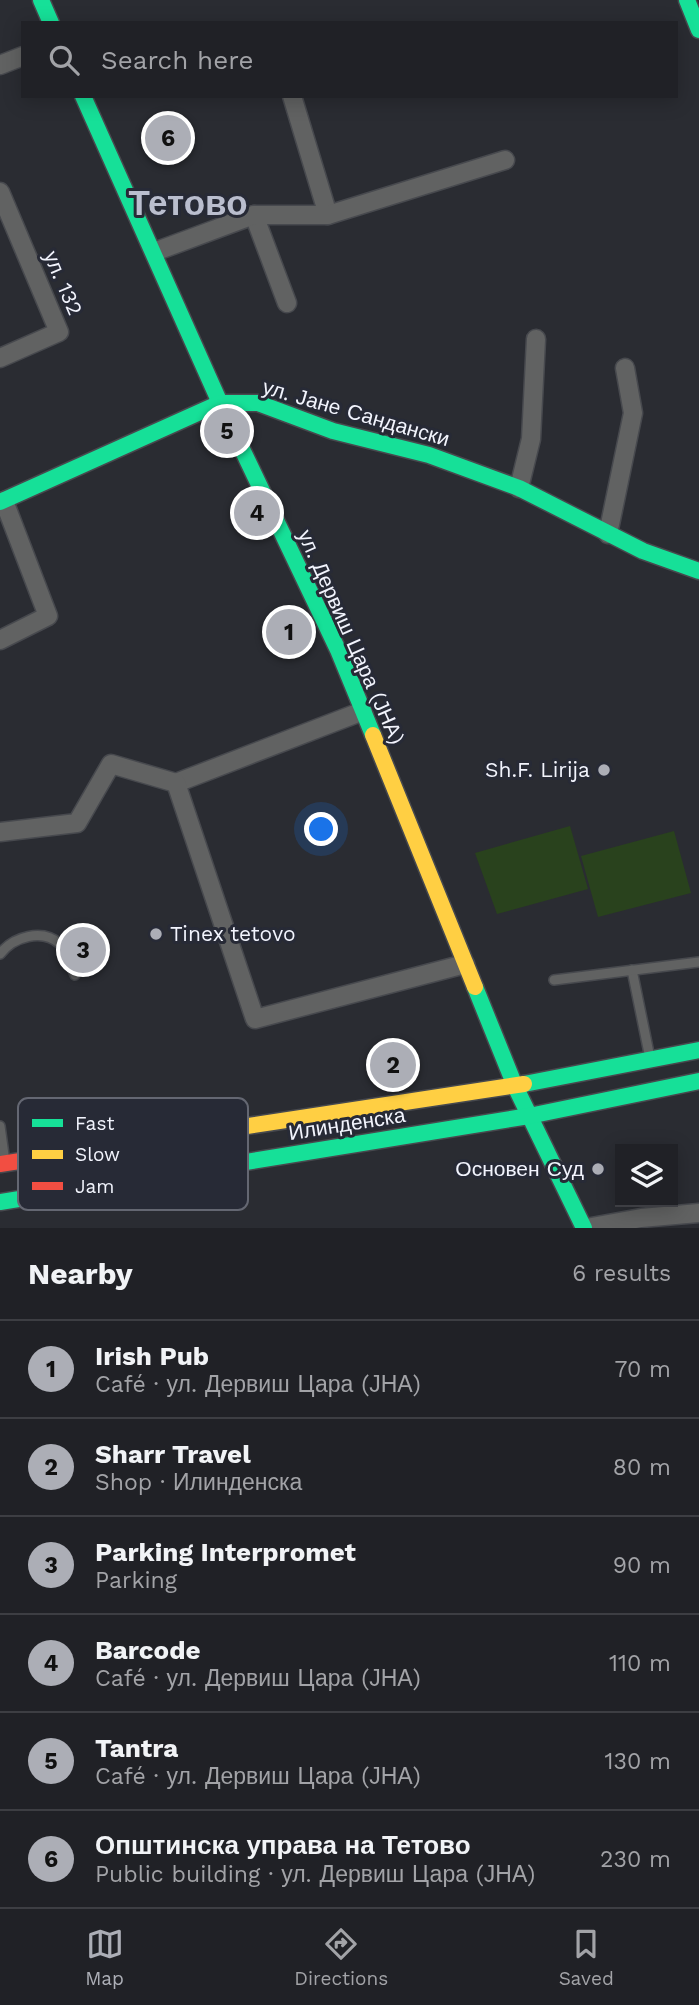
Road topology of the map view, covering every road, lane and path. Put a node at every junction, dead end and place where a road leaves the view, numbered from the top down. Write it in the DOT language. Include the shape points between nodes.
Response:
graph roads {
  1 [pos="41,0"];
  2 [pos="687,0"];
  3 [pos="50,21"];
  4 [pos="699,30"];
  5 [pos="21,57"];
  6 [pos="0,65"];
  7 [pos="84,98"];
  8 [pos="293,98"];
  9 [pos="505,160"];
  10 [pos="0,192"];
  11 [pos="254,215"];
  12 [pos="328,215"];
  13 [pos="154,252"];
  14 [pos="287,303"];
  15 [pos="536,339"];
  16 [pos="0,358"];
  17 [pos="625,368"];
  18 [pos="220,403"];
  19 [pos="519,488"];
  20 [pos="2,501"];
  21 [pos="608,534"];
  22 [pos="699,571"];
  23 [pos="0,640"];
  24 [pos="363,711"];
  25 [pos="176,783"];
  26 [pos="0,832"];
  27 [pos="0,954"];
  28 [pos="699,962"];
  29 [pos="465,964"];
  30 [pos="632,970"];
  31 [pos="75,975"];
  32 [pos="554,980"];
  33 [pos="699,1050"];
  34 [pos="650,1059"];
  35 [pos="699,1081"];
  36 [pos="514,1086"];
  37 [pos="529,1116"];
  38 [pos="0,1126"];
  39 [pos="248,1127"];
  40 [pos="248,1162"];
  41 [pos="3,1164"];
  42 [pos="18,1199"];
  43 [pos="0,1202"];
  44 [pos="699,1213"];
  45 [pos="585,1228"];
  1 -- 3 [label="street"];
  2 -- 4 [label="street"];
  5 -- 6 [label="street"];
  7 -- 13 [label="street, ул. Дервиш Цара (ЈНА)"];
  8 -- 12 [label="street"];
  9 -- 12 [label="street"];
  10 -- 16 [label="street, ул. 132" via="60,332"];
  11 -- 12 [label="street"];
  11 -- 13 [label="street"];
  11 -- 14 [label="street"];
  13 -- 18 [label="street, ул. Дервиш Цара (ЈНА)"];
  15 -- 19 [label="street" via="531,439"];
  17 -- 21 [label="street" via="633,413"];
  18 -- 19 [label="street, ул. Јане Сандански" via="258,403 333,430 429,455"];
  18 -- 20 [label="street, ул. Јане Сандански"];
  18 -- 24 [label="street, ул. Дервиш Цара (ЈНА)"];
  19 -- 21 [label="street, ул. Јане Сандански"];
  20 -- 23 [label="street" via="48,616"];
  21 -- 22 [label="street, ул. Јане Сандански"];
  24 -- 25 [label="street"];
  24 -- 29 [label="street, ул. Дервиш Цара (ЈНА)"];
  25 -- 26 [label="street" via="111,764 77,823"];
  25 -- 29 [label="street" via="255,1019"];
  27 -- 31 [label="lane" via="15,940 53,939 63,946"];
  28 -- 30 [label="lane"];
  29 -- 36 [label="street, ул. Дервиш Цара (ЈНА)"];
  30 -- 32 [label="lane"];
  30 -- 34 [label="lane"];
  33 -- 34 [label="street, Илинденска"];
  34 -- 36 [label="street, Илинденска"];
  35 -- 37 [label="street, Илинденска"];
  36 -- 37 [label="street, ул. Дервиш Цара (ЈНА)"];
  36 -- 39 [label="street, Илинденска"];
  37 -- 40 [label="street, Илинденска"];
  37 -- 45 [label="street, ул. Дервиш Цара (ЈНА)"];
  38 -- 41 [label="lane"];
  42 -- 43 [label="street, Илинденска"];
  44 -- 45 [label="street"];
}
